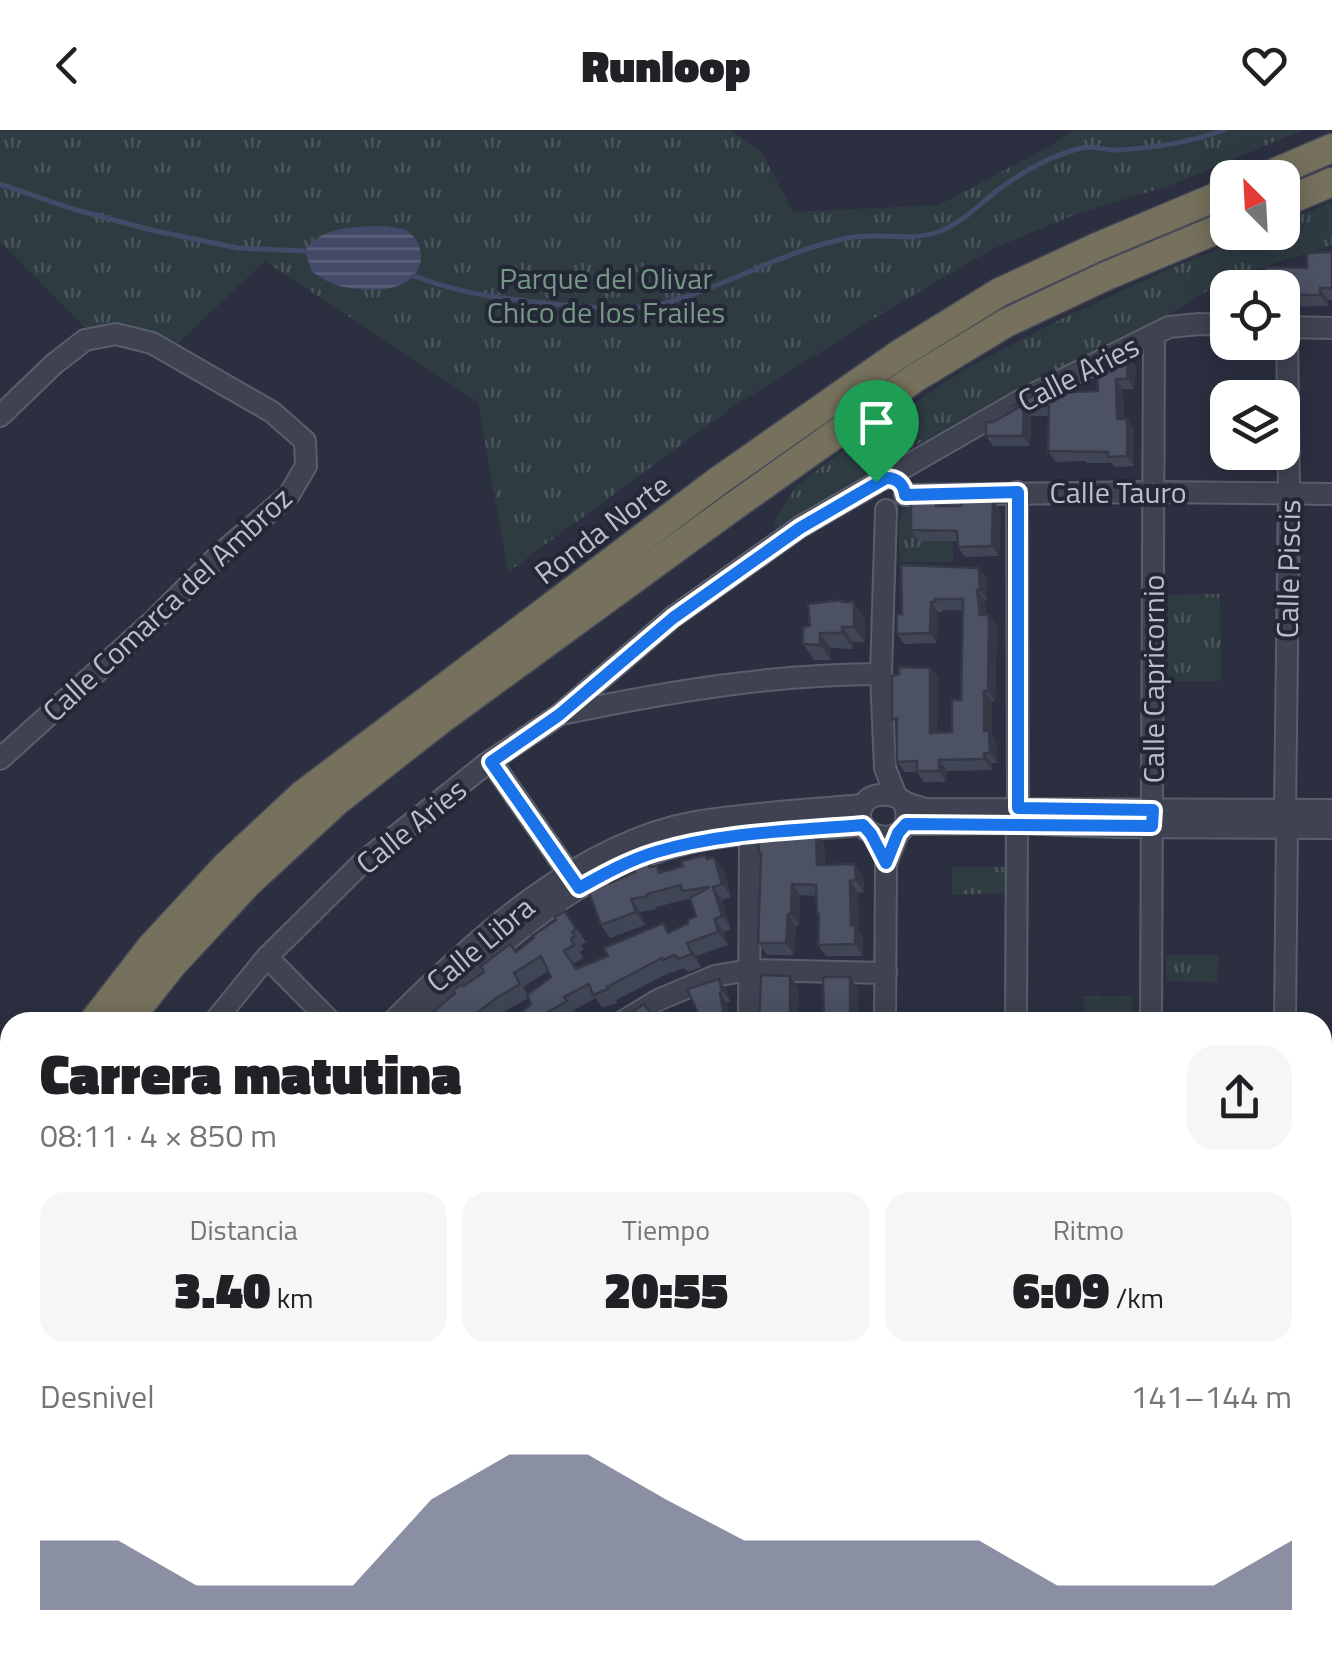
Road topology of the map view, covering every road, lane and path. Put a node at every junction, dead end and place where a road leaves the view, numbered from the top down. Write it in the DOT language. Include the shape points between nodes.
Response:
graph roads {
  1 [pos="1332,148"];
  2 [pos="1300,162"];
  3 [pos="1332,182"];
  4 [pos="1300,195"];
  5 [pos="1210,200"];
  6 [pos="1210,233"];
  7 [pos="1210,324"];
  8 [pos="1300,327"];
  9 [pos="1332,328"];
  10 [pos="1154,334"];
  11 [pos="1286,360"];
  12 [pos="0,416"];
  13 [pos="880,480"];
  14 [pos="1018,492"];
  15 [pos="1153,492"];
  16 [pos="1289,493"];
  17 [pos="1332,494"];
  18 [pos="905,495"];
  19 [pos="886,510"];
  20 [pos="881,674"];
  21 [pos="559,715"];
  22 [pos="0,759"];
  23 [pos="491,762"];
  24 [pos="884,768"];
  25 [pos="1332,810"];
  26 [pos="901,814"];
  27 [pos="867,815"];
  28 [pos="1018,816"];
  29 [pos="1153,818"];
  30 [pos="1286,819"];
  31 [pos="1332,828"];
  32 [pos="750,834"];
  33 [pos="886,863"];
  34 [pos="574,881"];
  35 [pos="267,957"];
  36 [pos="749,970"];
  37 [pos="886,973"];
  38 [pos="100,1012"];
  39 [pos="135,1012"];
  40 [pos="222,1012"];
  41 [pos="321,1012"];
  42 [pos="402,1012"];
  43 [pos="428,1012"];
  44 [pos="638,1012"];
  45 [pos="749,1012"];
  46 [pos="885,1012"];
  47 [pos="1016,1012"];
  48 [pos="1151,1012"];
  49 [pos="1285,1012"];
  1 -- 2 [label="highway"];
  3 -- 4 [label="highway"];
  5 -- 38 [label="highway, Ronda Norte" via="1000,292 718,481 302,795 212,880"];
  6 -- 39 [label="highway, Ronda Norte" via="1006,324 915,378 734,506 338,801 248,883"];
  7 -- 10 [label="street, Calle Aries"];
  8 -- 9 [label="street"];
  10 -- 13 [label="street, Calle Aries"];
  10 -- 15 [label="street, Calle Capricornio"];
  11 -- 16 [label="street, Calle Piscis"];
  12 -- 22 [label="street, Calle Comarca del Ambroz" via="84,340 116,334 152,343 272,412 305,441 306,466 290,494"];
  13 -- 18 [label="street" via="898,480"];
  13 -- 19 [label="street" via="872,492"];
  13 -- 21 [label="street, Calle Aries" via="673,618"];
  14 -- 15 [label="street, Calle Tauro"];
  14 -- 18 [label="street, Calle Tauro"];
  14 -- 28 [label="street"];
  15 -- 16 [label="street, Calle Tauro"];
  15 -- 29 [label="street, Calle Capricornio"];
  16 -- 17 [label="street, Calle Tauro"];
  16 -- 30 [label="street, Calle Piscis"];
  18 -- 19 [label="street" via="901,505"];
  19 -- 20 [label="street"];
  20 -- 21 [label="street" via="748,682"];
  20 -- 24 [label="street"];
  21 -- 23 [label="street, Calle Aries"];
  23 -- 34 [label="street"];
  23 -- 35 [label="street, Calle Aries" via="362,862"];
  24 -- 26 [label="street"];
  24 -- 27 [label="street"];
  25 -- 30 [label="street"];
  26 -- 27 [label="street" via="883,794"];
  26 -- 27 [label="street" via="885,838"];
  26 -- 28 [label="street" via="925,809"];
  26 -- 33 [label="street"];
  27 -- 32 [label="street, Calle Libra"];
  27 -- 33 [label="street"];
  27 -- 34 [label="street, Calle Libra" via="692,823 603,855"];
  28 -- 29 [label="street"];
  28 -- 47 [label="street"];
  29 -- 30 [label="street"];
  29 -- 48 [label="street, Calle Capricornio"];
  30 -- 31 [label="street"];
  30 -- 49 [label="street, Calle Piscis"];
  32 -- 34 [label="street, Calle Libra" via="652,853"];
  32 -- 36 [label="street"];
  33 -- 37 [label="street"];
  34 -- 42 [label="street, Calle Libra" via="531,900"];
  34 -- 43 [label="street, Calle Libra"];
  35 -- 40 [label="street, Calle Aries"];
  35 -- 41 [label="street"];
  36 -- 37 [label="street"];
  36 -- 44 [label="street" via="715,976"];
  36 -- 45 [label="street"];
  37 -- 46 [label="street"];
}
